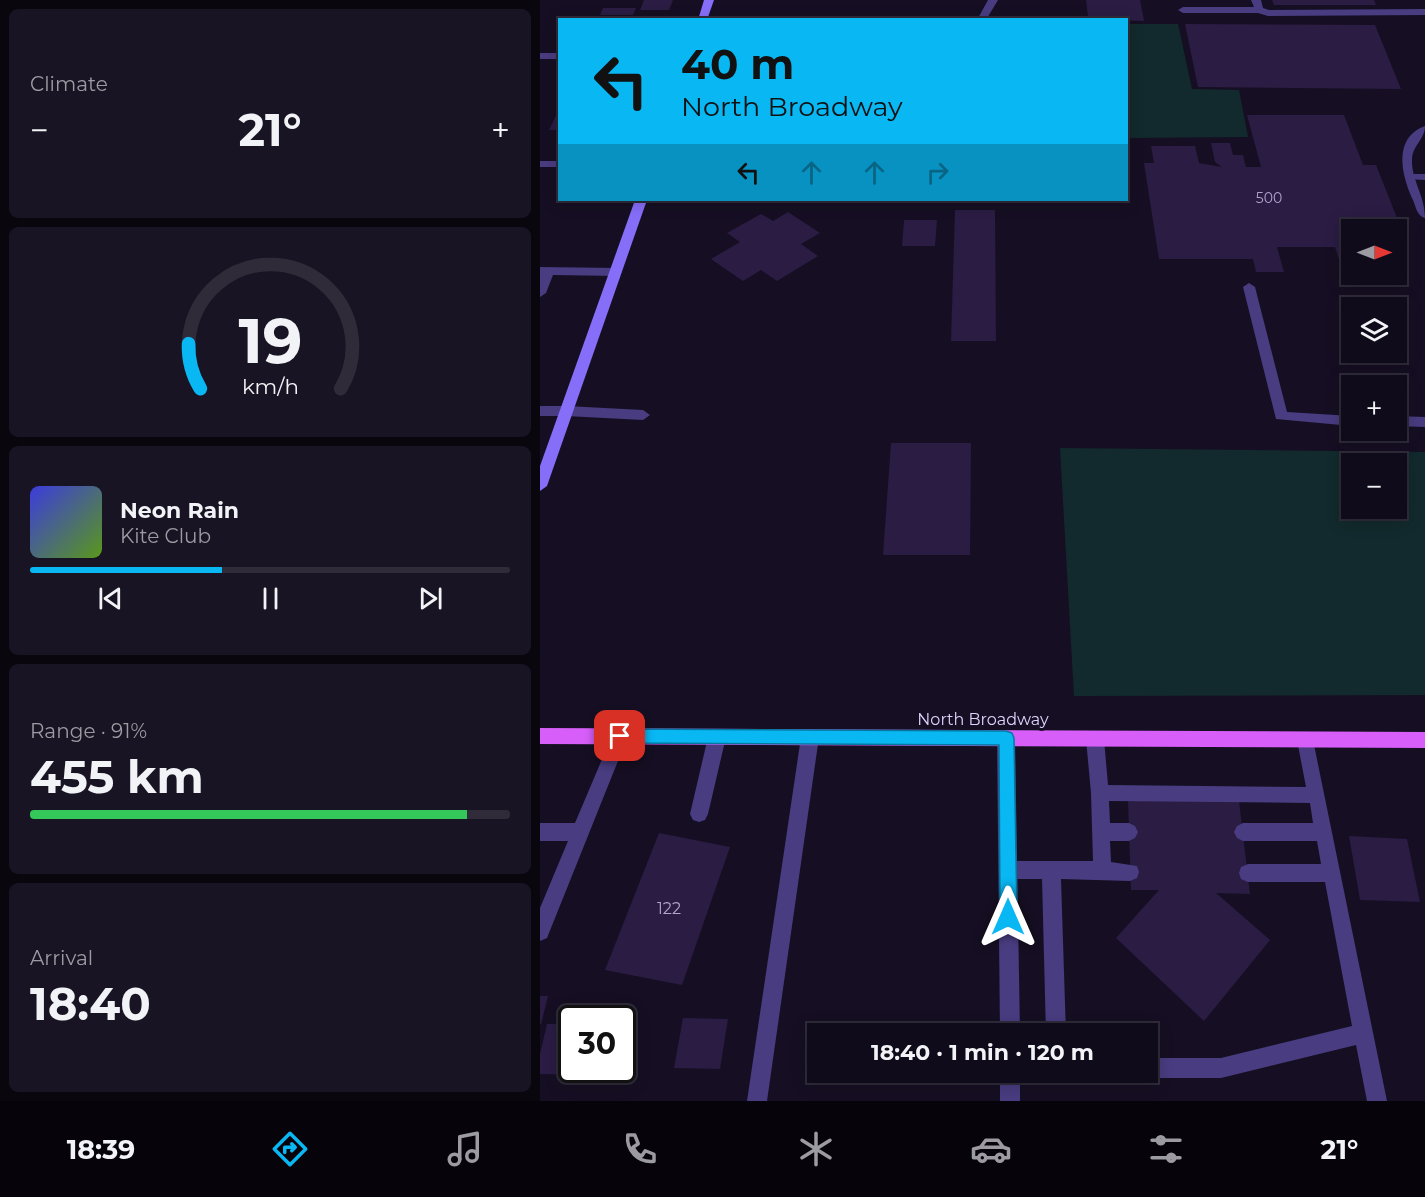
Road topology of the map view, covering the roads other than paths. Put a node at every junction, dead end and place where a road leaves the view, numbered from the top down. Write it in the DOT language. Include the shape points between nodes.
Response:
graph roads {
  1 [pos="709,0"];
  2 [pos="993,0"];
  3 [pos="1256,0"];
  4 [pos="1183,10"];
  5 [pos="1259,10"];
  6 [pos="1425,12"];
  7 [pos="703,18"];
  8 [pos="982,18"];
  9 [pos="540,56"];
  10 [pos="558,56"];
  11 [pos="1425,129"];
  12 [pos="540,164"];
  13 [pos="558,164"];
  14 [pos="1410,177"];
  15 [pos="1425,177"];
  16 [pos="641,201"];
  17 [pos="1425,215"];
  18 [pos="544,271"];
  19 [pos="616,272"];
  20 [pos="1249,287"];
  21 [pos="540,293"];
  22 [pos="540,411"];
  23 [pos="566,411"];
  24 [pos="643,414"];
  25 [pos="1341,420"];
  26 [pos="1407,421"];
  27 [pos="1425,422"];
  28 [pos="540,486"];
  29 [pos="540,736"];
  30 [pos="620,736"];
  31 [pos="717,737"];
  32 [pos="810,737"];
  33 [pos="1006,738"];
  34 [pos="1095,739"];
  35 [pos="1306,740"];
  36 [pos="1425,740"];
  37 [pos="1100,794"];
  38 [pos="1316,795"];
  39 [pos="699,814"];
  40 [pos="540,832"];
  41 [pos="582,832"];
  42 [pos="1101,832"];
  43 [pos="1129,832"];
  44 [pos="1243,832"];
  45 [pos="1324,832"];
  46 [pos="1008,870"];
  47 [pos="1051,870"];
  48 [pos="1102,870"];
  49 [pos="1130,872"];
  50 [pos="1248,873"];
  51 [pos="1332,873"];
  52 [pos="540,931"];
  53 [pos="1010,1023"];
  54 [pos="1056,1023"];
  55 [pos="1364,1033"];
  56 [pos="1158,1068"];
  57 [pos="1010,1083"];
  58 [pos="757,1101"];
  59 [pos="1010,1101"];
  60 [pos="1377,1101"];
  1 -- 7 [label="street"];
  2 -- 8 [label="street"];
  3 -- 5 [label="street"];
  4 -- 5 [label="street"];
  5 -- 6 [label="street"];
  9 -- 10 [label="street"];
  11 -- 14 [label="street" via="1412,138 1406,155"];
  12 -- 13 [label="street"];
  14 -- 15 [label="street"];
  14 -- 17 [label="street"];
  16 -- 19 [label="street"];
  18 -- 19 [label="street"];
  18 -- 21 [label="street"];
  19 -- 23 [label="street"];
  20 -- 25 [label="street" via="1281,416"];
  22 -- 23 [label="street"];
  23 -- 24 [label="street"];
  23 -- 28 [label="street"];
  26 -- 27 [label="street"];
  29 -- 30 [label="main road, North Broadway"];
  30 -- 31 [label="main road, North Broadway"];
  30 -- 41 [label="street"];
  31 -- 32 [label="main road, North Broadway"];
  31 -- 39 [label="street"];
  32 -- 33 [label="main road, North Broadway"];
  32 -- 58 [label="street"];
  33 -- 34 [label="main road, North Broadway"];
  33 -- 46 [label="street"];
  34 -- 35 [label="main road, North Broadway"];
  34 -- 37 [label="street"];
  35 -- 36 [label="main road, North Broadway"];
  35 -- 38 [label="street"];
  37 -- 38 [label="street"];
  37 -- 42 [label="street"];
  38 -- 45 [label="street"];
  40 -- 41 [label="street"];
  41 -- 52 [label="street"];
  42 -- 43 [label="street"];
  42 -- 48 [label="street"];
  44 -- 45 [label="street"];
  45 -- 51 [label="street"];
  46 -- 47 [label="street"];
  46 -- 53 [label="street"];
  47 -- 48 [label="street"];
  47 -- 54 [label="street"];
  48 -- 49 [label="street"];
  50 -- 51 [label="street"];
  51 -- 55 [label="street"];
  55 -- 56 [label="street" via="1221,1068"];
  55 -- 60 [label="street"];
  57 -- 59 [label="street"];
}
